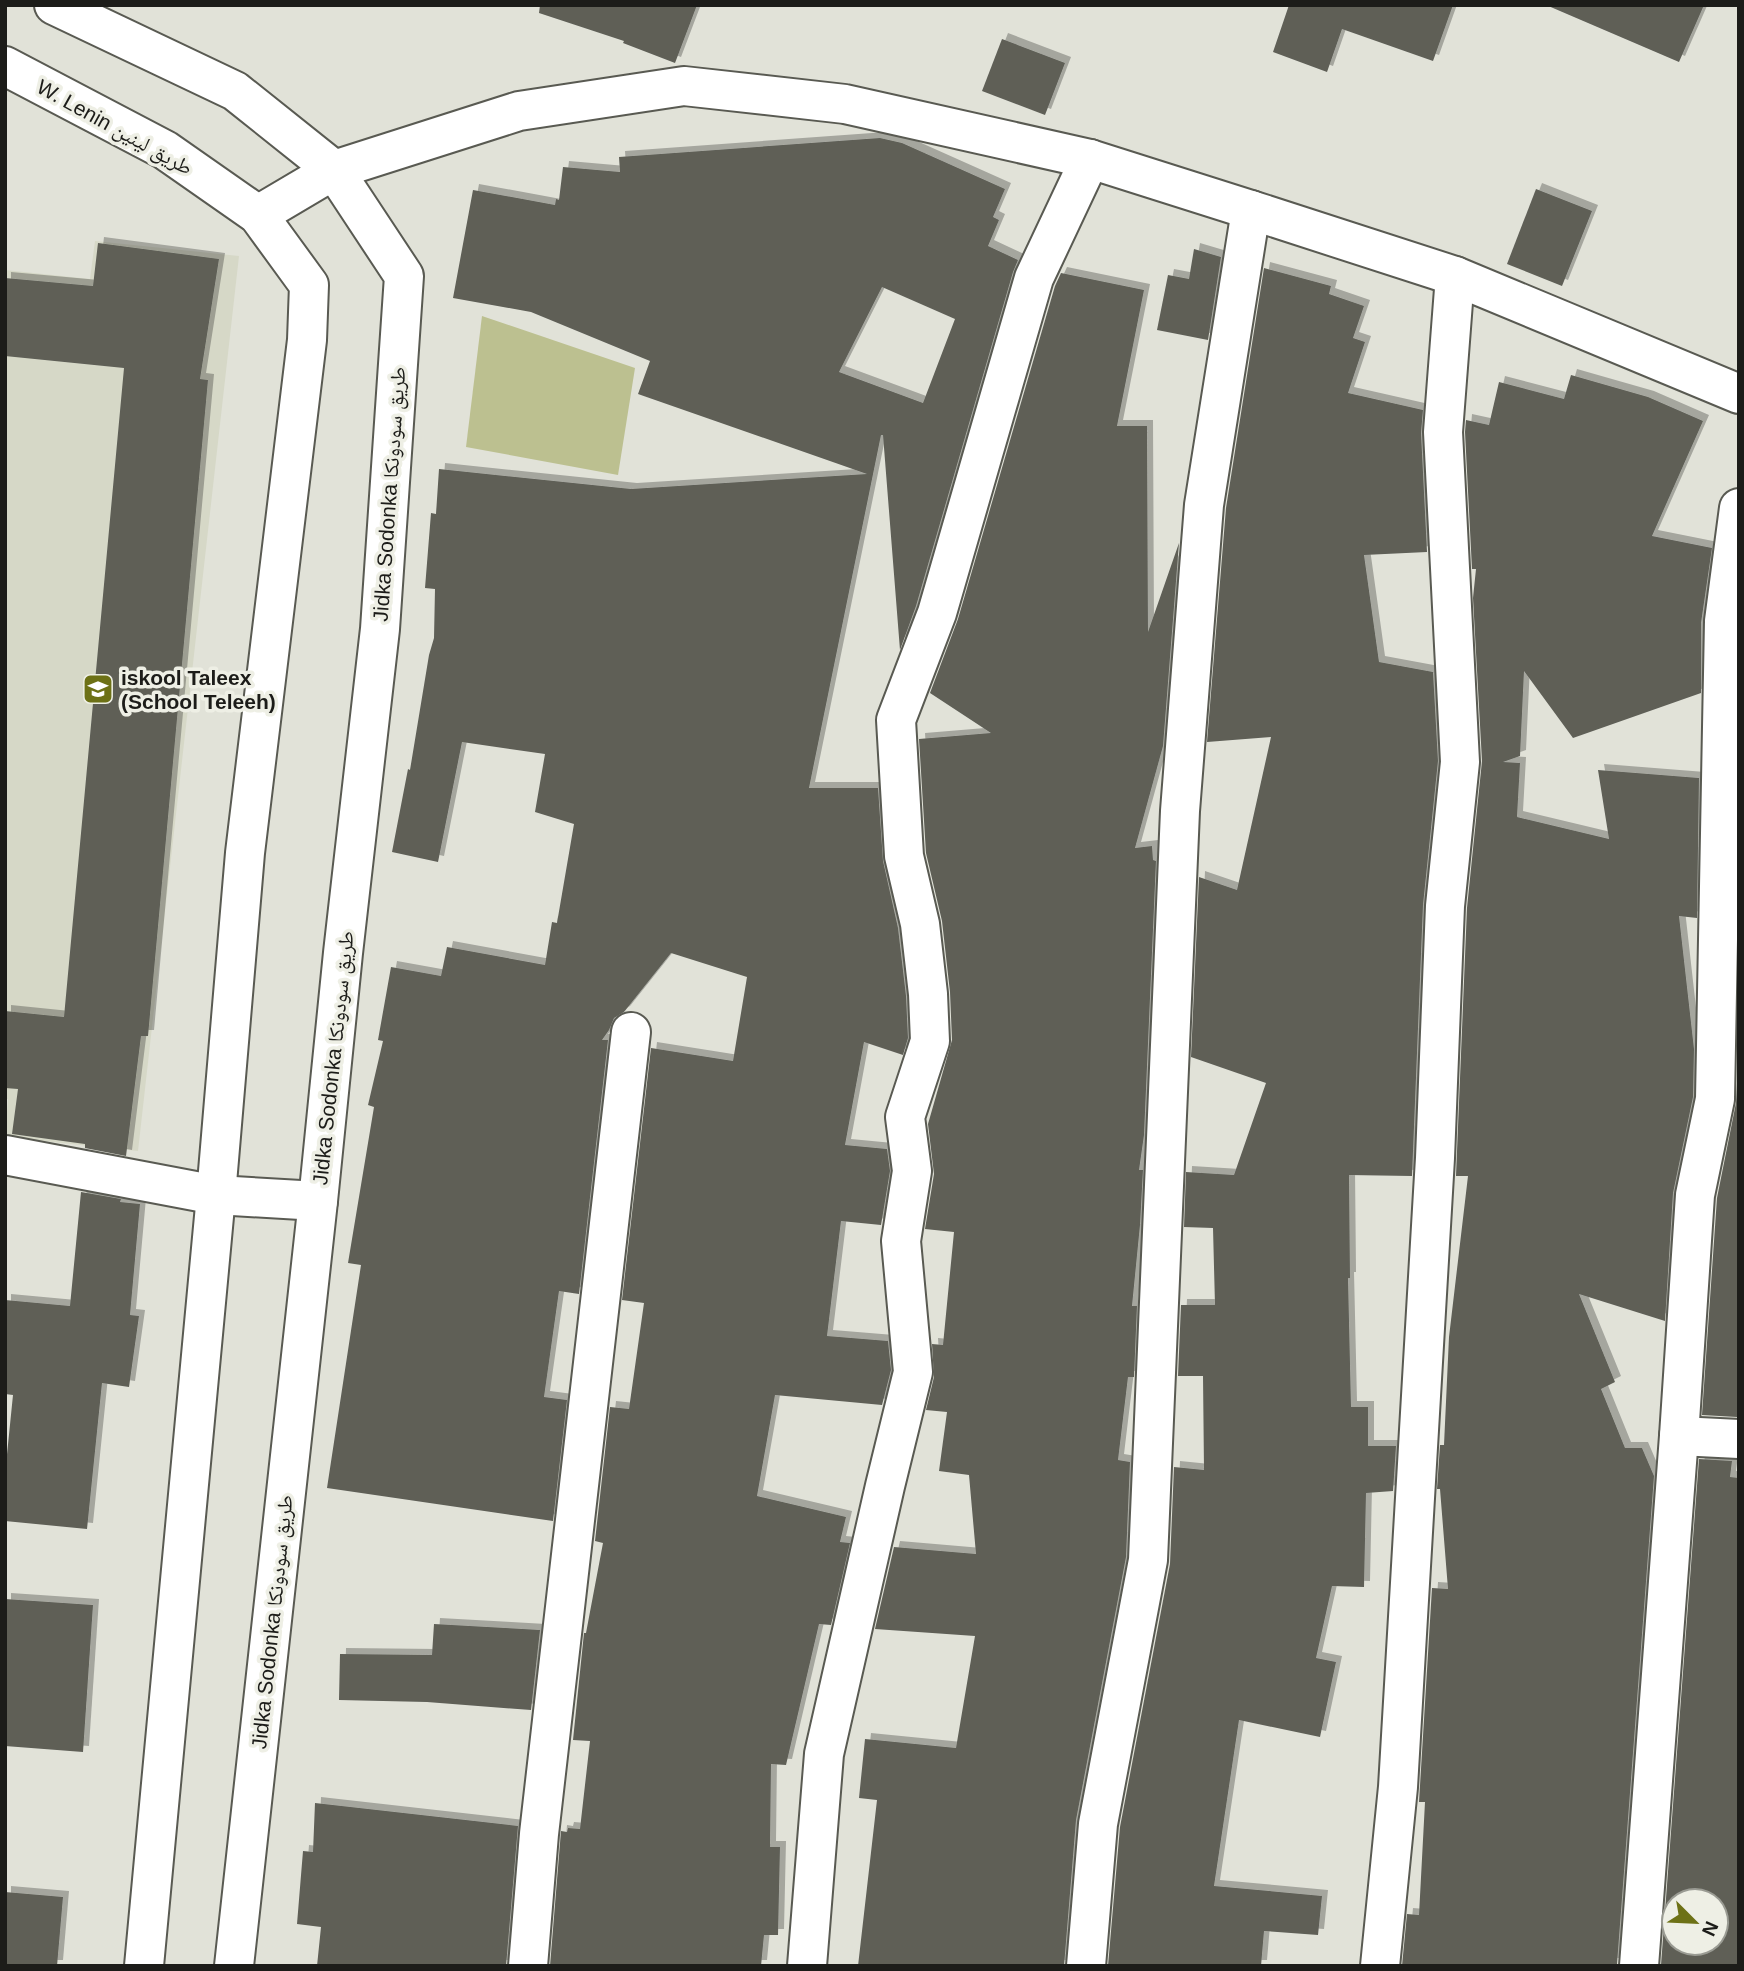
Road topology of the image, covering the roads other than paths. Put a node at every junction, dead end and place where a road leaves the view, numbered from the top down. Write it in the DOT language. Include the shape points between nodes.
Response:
graph roads {
  1 [pos="54,5"];
  2 [pos="5,66"];
  3 [pos="1090,159"];
  4 [pos="334,170"];
  5 [pos="1251,210"];
  6 [pos="258,215"];
  7 [pos="1455,276"];
  8 [pos="1739,394"];
  9 [pos="1739,508"];
  10 [pos="631,1032"];
  11 [pos="5,1155"];
  12 [pos="216,1195"];
  13 [pos="318,1201"];
  14 [pos="1679,1436"];
  15 [pos="1739,1439"];
  16 [pos="144,1966"];
  17 [pos="234,1966"];
  18 [pos="528,1966"];
  19 [pos="807,1966"];
  20 [pos="1086,1966"];
  21 [pos="1380,1966"];
  22 [pos="1639,1966"];
  1 -- 4 [label="street" via="235,91"];
  2 -- 6 [label="street, W. Lenin طريق لينين" via="165,150"];
  3 -- 4 [label="street" via="845,104 684,86 519,111"];
  3 -- 5 [label="street"];
  3 -- 19 [label="street" via="1034,278 937,613 896,720 903,844 920,924 930,1041 905,1117 912,1171 901,1241 913,1372 824,1754"];
  4 -- 6 [label="street"];
  4 -- 13 [label="street, Jidka Sodonka طريق سودونكا" via="404,276 380,629"];
  5 -- 7 [label="street"];
  5 -- 20 [label="street" via="1204,505 1181,797 1148,1560 1098,1824"];
  6 -- 12 [label="street" via="309,285 307,340 245,853"];
  7 -- 8 [label="street"];
  7 -- 21 [label="street" via="1443,432 1460,762 1445,906 1398,1787"];
  9 -- 14 [label="street" via="1724,621 1715,1099 1695,1195"];
  10 -- 18 [label="street" via="539,1834"];
  11 -- 12 [label="street"];
  12 -- 13 [label="street"];
  12 -- 16 [label="street"];
  13 -- 17 [label="street, Jidka Sodonka طريق سودونكا"];
  14 -- 15 [label="street"];
  14 -- 22 [label="street"];
}
